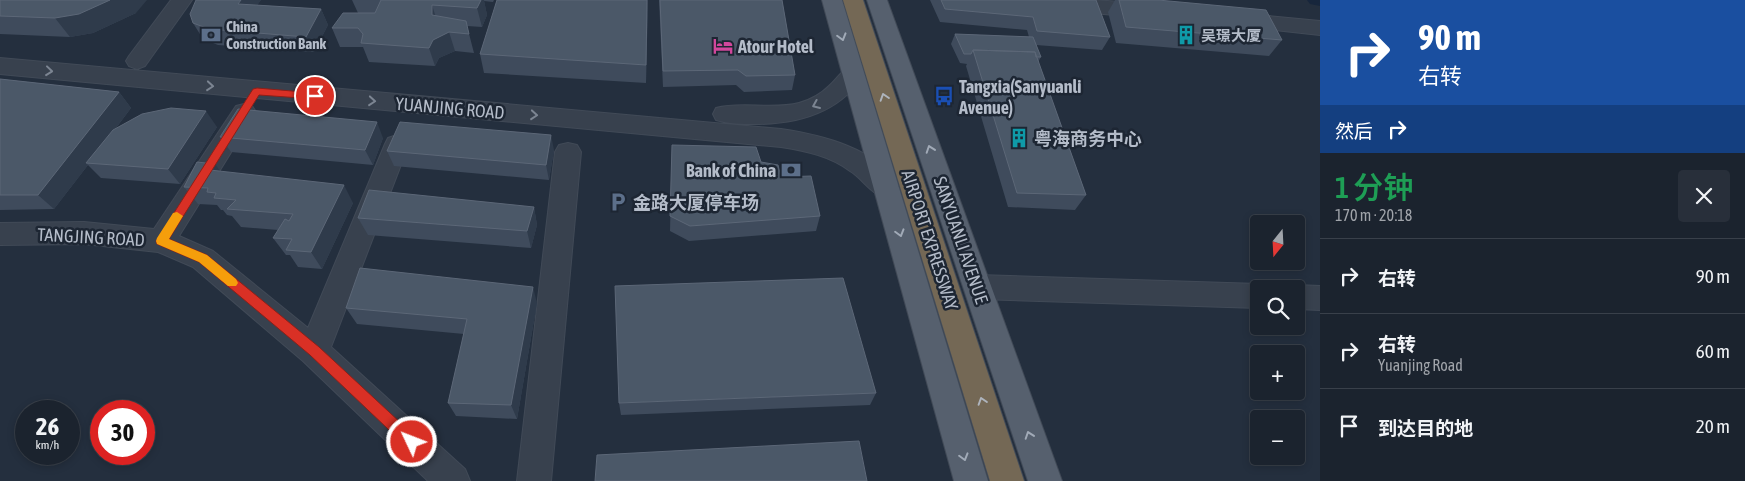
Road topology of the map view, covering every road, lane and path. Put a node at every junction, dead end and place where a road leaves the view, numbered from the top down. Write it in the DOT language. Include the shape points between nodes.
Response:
graph roads {
  1 [pos="182,0"];
  2 [pos="832,0"];
  3 [pos="853,0"];
  4 [pos="877,0"];
  5 [pos="1017,0"];
  6 [pos="1166,13"];
  7 [pos="1214,18"];
  8 [pos="1320,28"];
  9 [pos="0,48"];
  10 [pos="137,61"];
  11 [pos="0,66"];
  12 [pos="853,74"];
  13 [pos="257,91"];
  14 [pos="397,144"];
  15 [pos="568,152"];
  16 [pos="886,186"];
  17 [pos="0,234"];
  18 [pos="161,241"];
  19 [pos="978,287"];
  20 [pos="1250,296"];
  21 [pos="1305,297"];
  22 [pos="1320,298"];
  23 [pos="314,351"];
  24 [pos="453,481"];
  25 [pos="534,481"];
  26 [pos="970,481"];
  27 [pos="1007,481"];
  28 [pos="1045,481"];
  1 -- 10 [label="street"];
  2 -- 12 [label="main road, one-way"];
  27 -- 3 [label="highway, AIRPORT EXPRESSWAY, one-way"];
  19 -- 4 [label="main road, SANYUANLI AVENUE, one-way"];
  5 -- 6 [label="street"];
  7 -- 8 [label="street"];
  9 -- 10 [label="street, YUANJING ROAD"];
  12 -- 10 [label="street, YUANJING ROAD, one-way" via="826,101 785,114 759,116 323,80"];
  11 -- 13 [label="street, YUANJING ROAD, one-way"];
  12 -- 16 [label="main road"];
  13 -- 16 [label="street, YUANJING ROAD, one-way" via="794,139 812,142 848,156"];
  13 -- 18 [label="street"];
  14 -- 23 [label="street"];
  15 -- 25 [label="street"];
  16 -- 26 [label="main road, one-way"];
  17 -- 18 [label="street, TANGJING ROAD" via="84,234"];
  18 -- 23 [label="street, TANGJING ROAD" via="203,259"];
  19 -- 20 [label="street"];
  28 -- 19 [label="main road, SANYUANLI AVENUE, one-way"];
  21 -- 22 [label="street"];
  23 -- 24 [label="street, TANGJING ROAD"];
}
